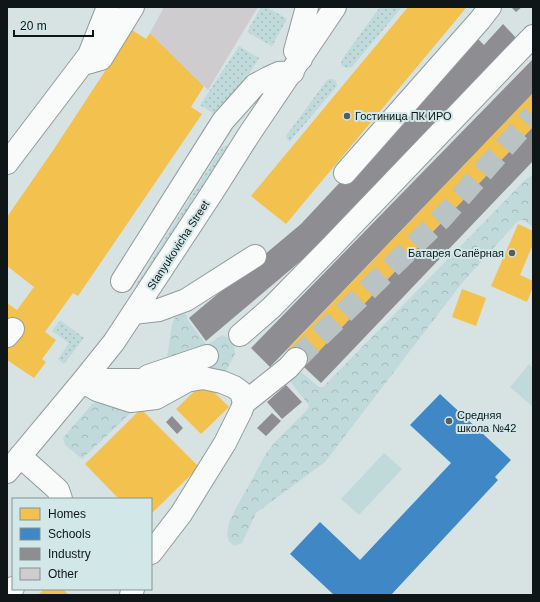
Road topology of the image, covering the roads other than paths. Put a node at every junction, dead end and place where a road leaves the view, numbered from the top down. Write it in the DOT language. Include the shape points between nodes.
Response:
graph roads {
  1 [pos="108,7"];
  2 [pos="134,7"];
  3 [pos="307,7"];
  4 [pos="490,7"];
  5 [pos="326,13"];
  6 [pos="533,36"];
  7 [pos="82,64"];
  8 [pos="297,65"];
  9 [pos="250,133"];
  10 [pos="211,142"];
  11 [pos="7,163"];
  12 [pos="345,173"];
  13 [pos="255,256"];
  14 [pos="122,281"];
  15 [pos="133,313"];
  16 [pos="240,335"];
  17 [pos="207,356"];
  18 [pos="296,359"];
  19 [pos="135,380"];
  20 [pos="186,381"];
  21 [pos="82,382"];
  22 [pos="244,403"];
  23 [pos="14,464"];
  24 [pos="61,498"];
  25 [pos="152,552"];
  1 -- 7 [label="street" via="89,55"];
  2 -- 7 [label="street" via="101,59"];
  3 -- 8 [label="street" via="295,51"];
  4 -- 12 [label="street"];
  5 -- 8 [label="street, Stanyukovicha Street"];
  6 -- 16 [label="street" via="331,247 271,308"];
  7 -- 11 [label="street"];
  8 -- 9 [label="street, Stanyukovicha Street"];
  8 -- 10 [label="street" via="255,85 223,121"];
  9 -- 10 [label="street"];
  9 -- 15 [label="street, Stanyukovicha Street"];
  10 -- 14 [label="street"];
  13 -- 15 [label="street" via="186,300 159,310"];
  15 -- 21 [label="street, Stanyukovicha Street"];
  17 -- 19 [label="street"];
  18 -- 22 [label="street"];
  19 -- 20 [label="street"];
  19 -- 21 [label="street"];
  20 -- 21 [label="street" via="156,398 131,401 97,390"];
  20 -- 22 [label="street" via="203,378 222,382 241,392"];
  21 -- 23 [label="street, Stanyukovicha Street"];
  22 -- 25 [label="street" via="208,471"];
  23 -- 24 [label="street" via="58,490"];
}
